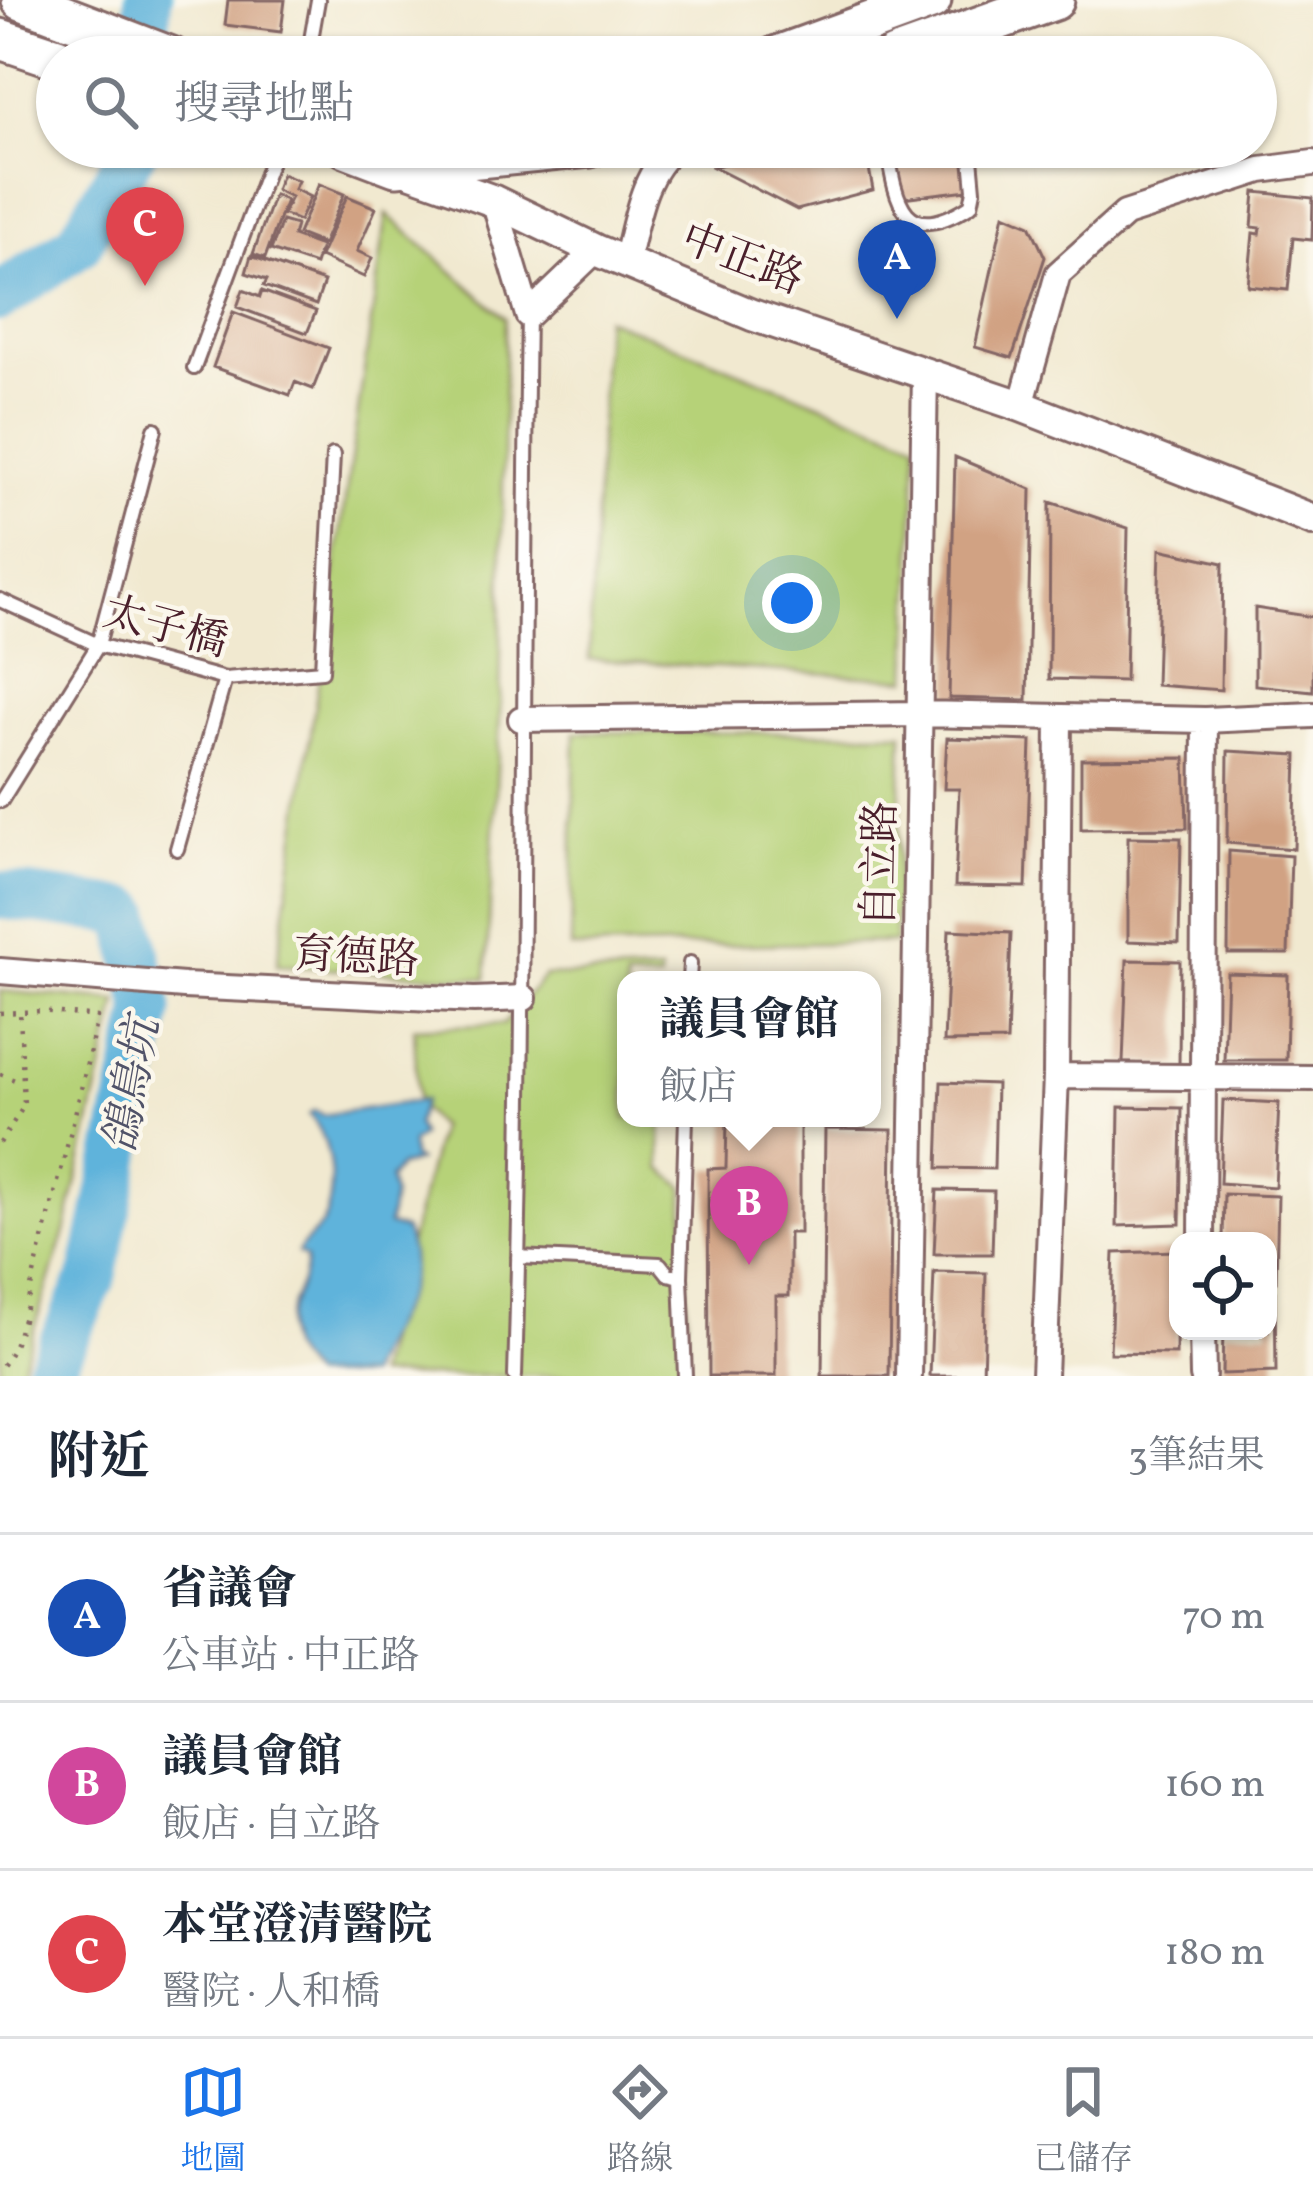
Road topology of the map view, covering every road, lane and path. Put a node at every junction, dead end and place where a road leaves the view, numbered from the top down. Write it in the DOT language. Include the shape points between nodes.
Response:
graph roads {
  1 [pos="22,0"];
  2 [pos="318,0"];
  3 [pos="931,0"];
  4 [pos="1054,0"];
  5 [pos="112,36"];
  6 [pos="312,36"];
  7 [pos="832,36"];
  8 [pos="978,36"];
  9 [pos="0,39"];
  10 [pos="36,51"];
  11 [pos="1313,163"];
  12 [pos="268,168"];
  13 [pos="424,168"];
  14 [pos="656,168"];
  15 [pos="890,168"];
  16 [pos="972,168"];
  17 [pos="1276,168"];
  18 [pos="1277,168"];
  19 [pos="494,201"];
  20 [pos="611,256"];
  21 [pos="528,315"];
  22 [pos="194,368"];
  23 [pos="925,371"];
  24 [pos="1022,406"];
  25 [pos="155,429"];
  26 [pos="333,455"];
  27 [pos="1313,520"];
  28 [pos="0,600"];
  29 [pos="98,645"];
  30 [pos="224,679"];
  31 [pos="919,714"];
  32 [pos="1313,715"];
  33 [pos="1059,717"];
  34 [pos="521,718"];
  35 [pos="1205,719"];
  36 [pos="1,801"];
  37 [pos="177,849"];
  38 [pos="690,963"];
  39 [pos="0,971"];
  40 [pos="690,971"];
  41 [pos="524,998"];
  42 [pos="20,1012"];
  43 [pos="0,1013"];
  44 [pos="0,1074"];
  45 [pos="1201,1075"];
  46 [pos="1056,1076"];
  47 [pos="1313,1078"];
  48 [pos="22,1083"];
  49 [pos="686,1127"];
  50 [pos="0,1143"];
  51 [pos="1202,1232"];
  52 [pos="682,1251"];
  53 [pos="518,1257"];
  54 [pos="660,1264"];
  55 [pos="681,1277"];
  56 [pos="1202,1340"];
  57 [pos="0,1368"];
  58 [pos="514,1376"];
  59 [pos="685,1376"];
  60 [pos="908,1376"];
  61 [pos="1045,1376"];
  62 [pos="1202,1376"];
  1 -- 5 [label="main road"];
  2 -- 6 [label="lane"];
  3 -- 7 [label="main road"];
  4 -- 8 [label="main road"];
  9 -- 10 [label="main road"];
  11 -- 18 [label="street"];
  12 -- 22 [label="lane"];
  13 -- 19 [label="street, 中正路"];
  14 -- 20 [label="street"];
  15 -- 16 [label="lane" via="896,202 911,218 926,220 971,205"];
  17 -- 24 [label="street" via="1125,214 1058,274"];
  19 -- 20 [label="street, 中正路"];
  19 -- 21 [label="street"];
  20 -- 21 [label="street"];
  20 -- 23 [label="street, 中正路" via="752,315"];
  21 -- 34 [label="lane"];
  23 -- 24 [label="street, 中正路"];
  23 -- 31 [label="street, 自立路"];
  24 -- 27 [label="street, 中正路"];
  25 -- 29 [label="lane"];
  26 -- 30 [label="lane, 太子橋" via="322,671"];
  28 -- 29 [label="lane, 太子橋"];
  29 -- 30 [label="lane, 太子橋"];
  29 -- 36 [label="lane"];
  30 -- 37 [label="lane"];
  31 -- 33 [label="street"];
  31 -- 34 [label="street"];
  31 -- 60 [label="street, 自立路"];
  32 -- 35 [label="street"];
  33 -- 35 [label="street"];
  33 -- 46 [label="street"];
  34 -- 41 [label="lane"];
  35 -- 45 [label="street"];
  38 -- 40 [label="lane"];
  39 -- 41 [label="street, 育德路"];
  41 -- 53 [label="lane"];
  42 -- 43 [label="path"];
  42 -- 48 [label="path"];
  42 -- 57 [label="path" via="97,1017 24,1309"];
  44 -- 48 [label="path"];
  45 -- 46 [label="street"];
  45 -- 47 [label="street"];
  45 -- 51 [label="street"];
  46 -- 61 [label="street"];
  48 -- 50 [label="path" via="24,1106"];
  49 -- 52 [label="lane"];
  52 -- 54 [label="lane"];
  52 -- 55 [label="lane"];
  53 -- 54 [label="lane"];
  53 -- 58 [label="lane"];
  54 -- 55 [label="lane"];
  55 -- 59 [label="lane"];
  56 -- 62 [label="street"];
}
